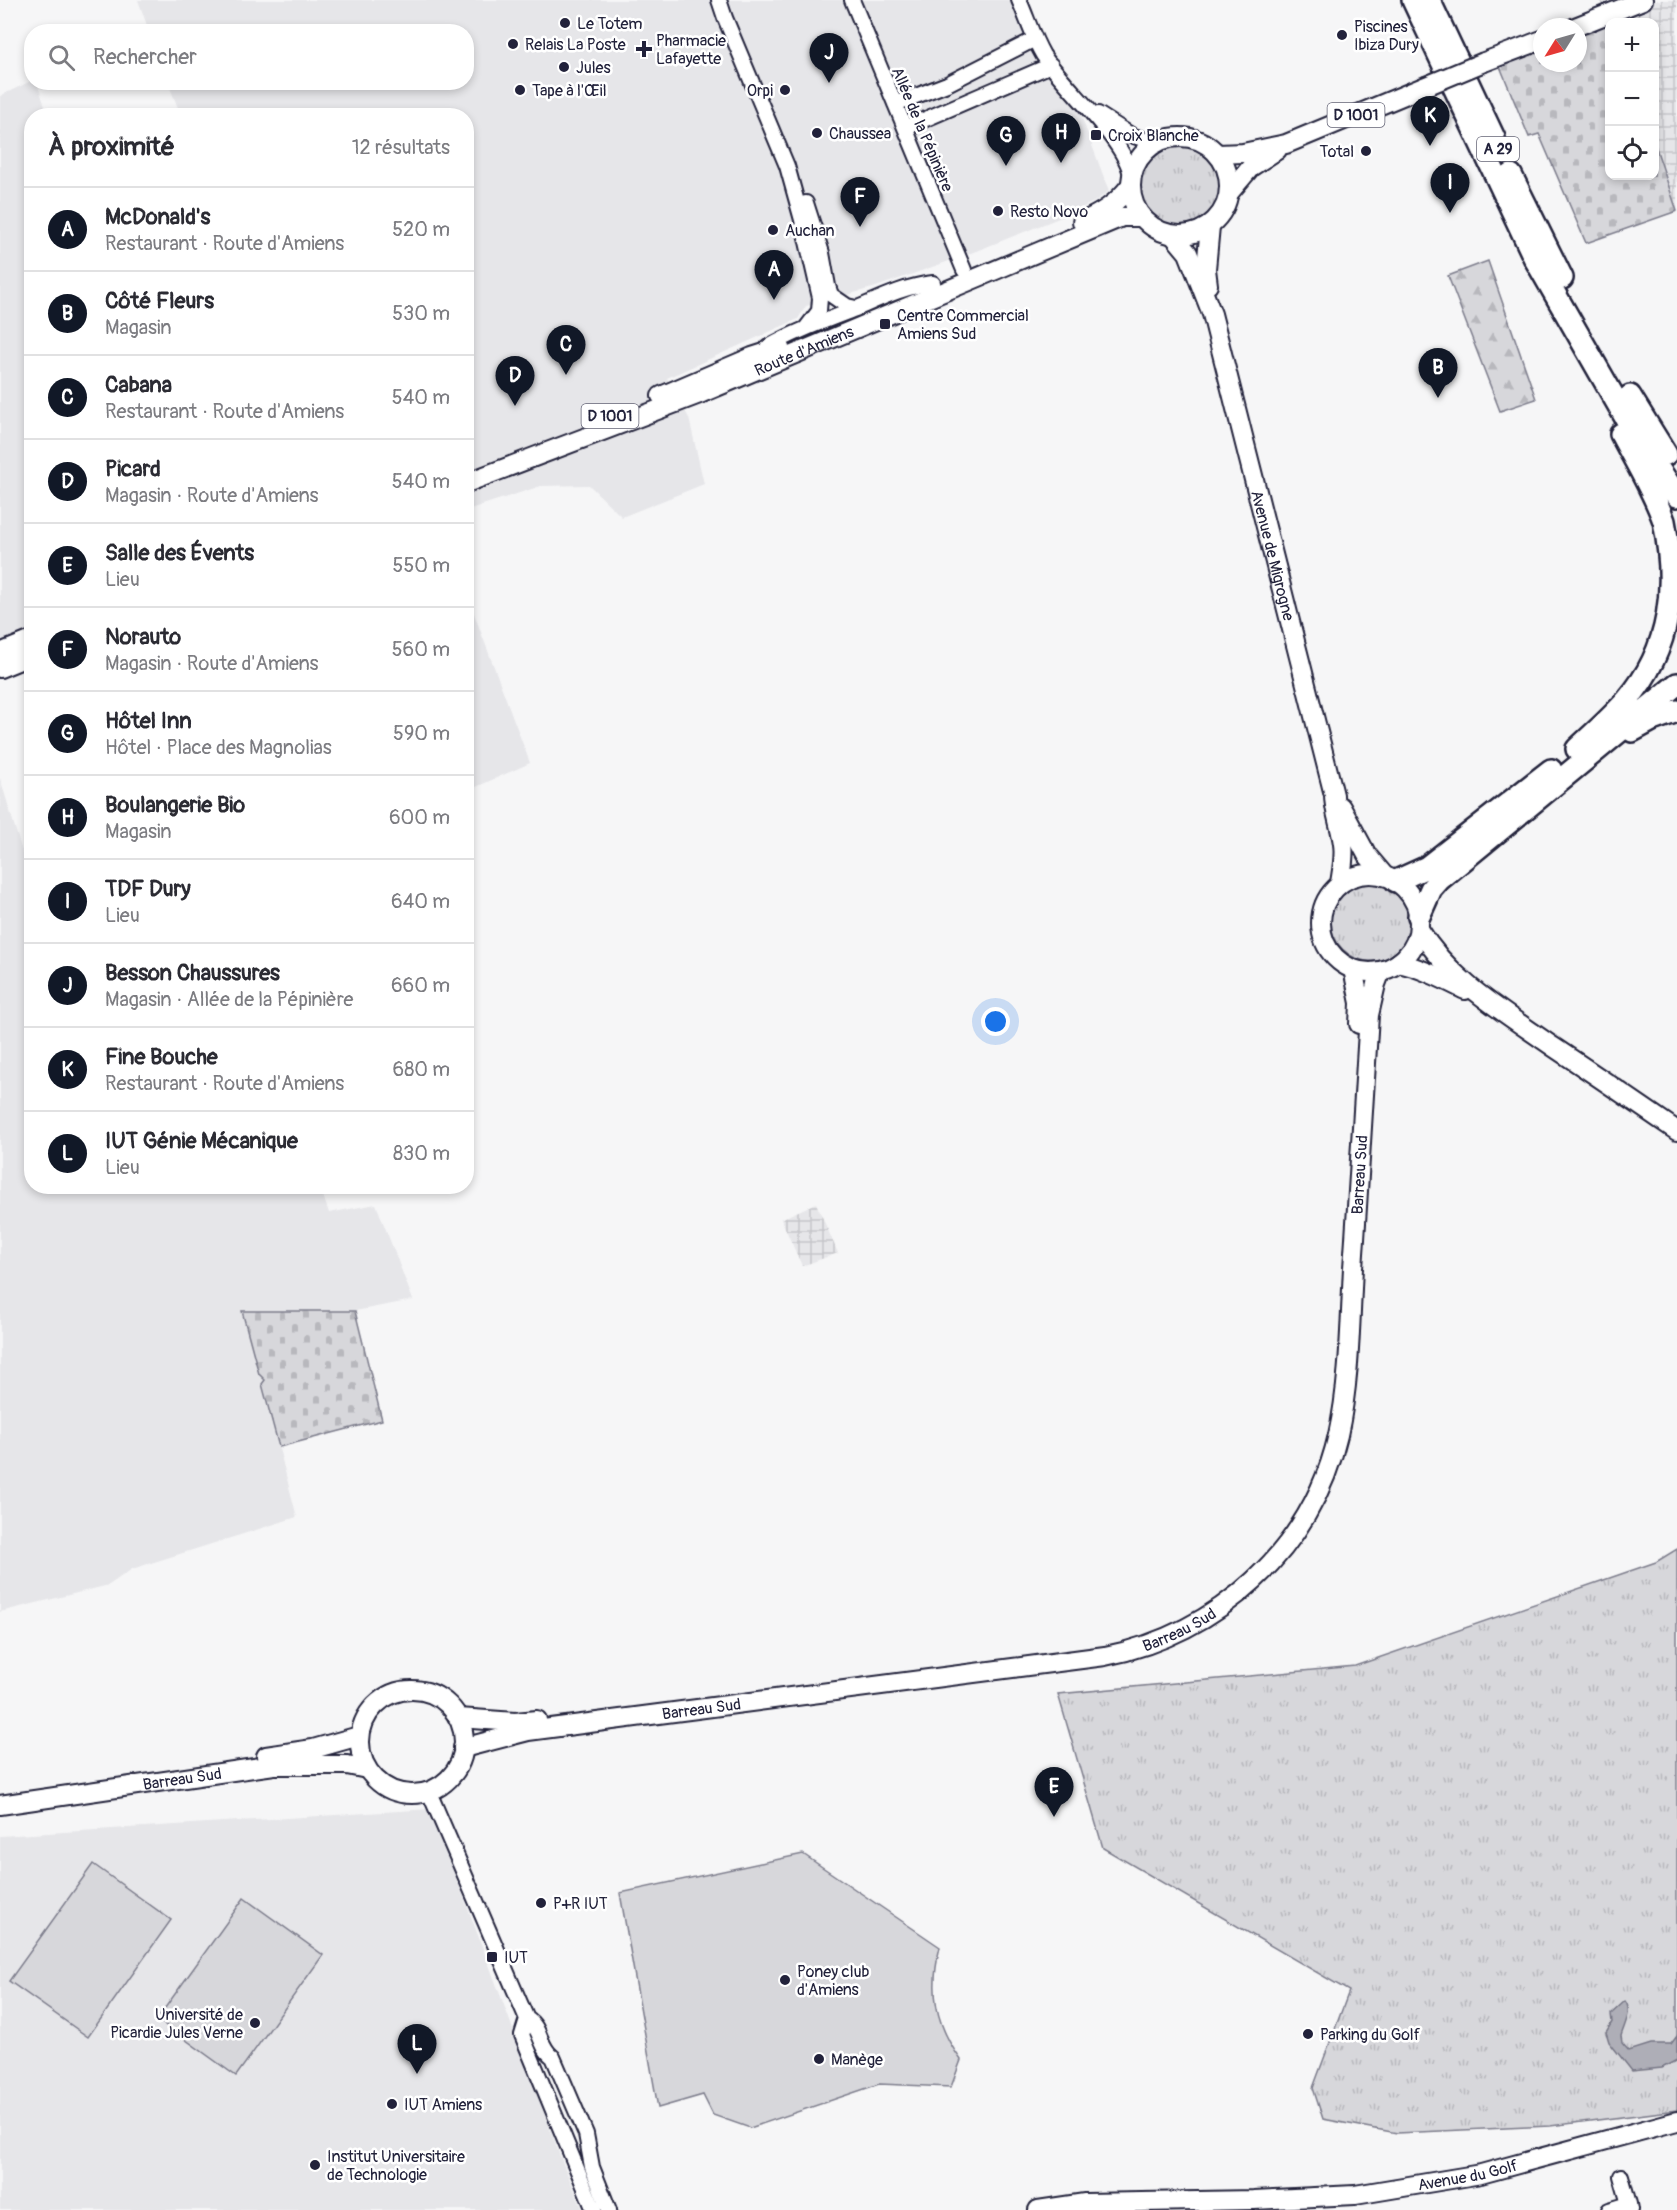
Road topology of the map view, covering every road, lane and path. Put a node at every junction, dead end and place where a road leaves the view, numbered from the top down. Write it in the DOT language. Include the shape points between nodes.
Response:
graph roads {
  1 [pos="719,0"];
  2 [pos="852,0"];
  3 [pos="1020,0"];
  4 [pos="1413,0"];
  5 [pos="1430,0"];
  6 [pos="1643,0"];
  7 [pos="1587,22"];
  8 [pos="1035,39"];
  9 [pos="1533,43"];
  10 [pos="1051,65"];
  11 [pos="1073,93"];
  12 [pos="895,104"];
  13 [pos="905,128"];
  14 [pos="1155,143"];
  15 [pos="1286,144"];
  16 [pos="1218,154"];
  17 [pos="787,166"];
  18 [pos="1131,181"];
  19 [pos="1229,193"];
  20 [pos="1141,217"];
  21 [pos="1210,226"];
  22 [pos="1173,235"];
  23 [pos="1542,268"];
  24 [pos="964,270"];
  25 [pos="933,283"];
  26 [pos="856,308"];
  27 [pos="1212,314"];
  28 [pos="806,328"];
  29 [pos="752,357"];
  30 [pos="474,468"];
  31 [pos="1677,470"];
  32 [pos="474,480"];
  33 [pos="1677,496"];
  34 [pos="24,643"];
  35 [pos="0,653"];
  36 [pos="24,658"];
  37 [pos="0,668"];
  38 [pos="1677,675"];
  39 [pos="1677,684"];
  40 [pos="1677,711"];
  41 [pos="1585,751"];
  42 [pos="1334,795"];
  43 [pos="1390,878"];
  44 [pos="1340,884"];
  45 [pos="1419,923"];
  46 [pos="1398,963"];
  47 [pos="1353,969"];
  48 [pos="1381,971"];
  49 [pos="1491,1004"];
  50 [pos="1677,1131"];
  51 [pos="459,1718"];
  52 [pos="359,1736"];
  53 [pos="464,1748"];
  54 [pos="367,1769"];
  55 [pos="429,1792"];
  56 [pos="0,1796"];
  57 [pos="0,1805"];
  58 [pos="527,2019"];
  59 [pos="1677,2121"];
  60 [pos="1621,2176"];
  61 [pos="1271,2204"];
  62 [pos="1630,2207"];
  63 [pos="594,2210"];
  64 [pos="609,2210"];
  65 [pos="1038,2210"];
  66 [pos="1609,2210"];
  1 -- 17 [label="street"];
  2 -- 12 [label="street, Allée de la Pépinière"];
  3 -- 8 [label="street"];
  4 -- 23 [label="highway, A 29"];
  5 -- 31 [label="highway, A 29" via="1555,266"];
  6 -- 7 [label="main road"];
  8 -- 10 [label="street"];
  8 -- 12 [label="street" via="947,84"];
  9 -- 15 [label="main road, D 1001, bridge"];
  10 -- 11 [label="street"];
  10 -- 13 [label="street"];
  11 -- 14 [label="street" via="1116,126"];
  11 -- 18 [label="street" via="1123,154 1130,165"];
  12 -- 13 [label="street, Allée de la Pépinière"];
  13 -- 24 [label="street, Allée de la Pépinière"];
  14 -- 16 [label="main road" via="1171,137 1188,137"];
  14 -- 18 [label="main road" via="1139,157"];
  15 -- 16 [label="main road, D 1001"];
  15 -- 19 [label="main road, D 1001" via="1251,167"];
  16 -- 19 [label="main road" via="1227,172"];
  17 -- 26 [label="street" via="800,187 811,218 831,295"];
  17 -- 28 [label="street" via="819,287 819,311"];
  18 -- 20 [label="main road" via="1131,197"];
  18 -- 24 [label="main road, Route d'Amiens / D 1001" via="1116,203 1098,215"];
  19 -- 21 [label="main road" via="1223,210"];
  20 -- 22 [label="main road" via="1155,229"];
  20 -- 32 [label="main road, Route d'Amiens / D 1001" via="1122,217 702,393"];
  21 -- 22 [label="main road" via="1192,234"];
  21 -- 27 [label="main road, Avenue de Migrogne" via="1206,269"];
  22 -- 27 [label="main road, Avenue de Migrogne" via="1188,253"];
  23 -- 33 [label="highway, A 29" via="1635,434"];
  23 -- 41 [label="highway" via="1580,362 1651,490 1674,557 1676,587 1666,639 1654,663"];
  24 -- 25 [label="main road, Route d'Amiens / D 1001"];
  25 -- 26 [label="street" via="914,285"];
  25 -- 29 [label="main road, Route d'Amiens / D 1001"];
  26 -- 28 [label="street"];
  27 -- 42 [label="main road, Avenue de Migrogne"];
  28 -- 29 [label="street"];
  29 -- 30 [label="main road, Route d'Amiens / D 1001"];
  34 -- 35 [label="main road"];
  36 -- 37 [label="main road"];
  38 -- 41 [label="highway"];
  39 -- 41 [label="highway"];
  40 -- 41 [label="highway"];
  41 -- 43 [label="highway" via="1427,867"];
  41 -- 45 [label="highway" via="1439,880 1431,889"];
  42 -- 43 [label="main road, Avenue de Migrogne" via="1367,855"];
  42 -- 44 [label="main road, Avenue de Migrogne" via="1343,841"];
  43 -- 44 [label="main road" via="1356,875"];
  43 -- 45 [label="main road" via="1414,900"];
  44 -- 47 [label="main road" via="1326,900 1322,932 1331,952"];
  45 -- 46 [label="main road" via="1413,948"];
  45 -- 49 [label="main road" via="1429,945 1460,979"];
  46 -- 48 [label="main road"];
  46 -- 49 [label="main road" via="1432,974"];
  47 -- 48 [label="main road"];
  47 -- 51 [label="main road, Barreau Sud" via="1360,1003 1335,1407 1327,1449 1311,1493 1280,1543 1242,1584 1171,1630 1098,1651 558,1718 515,1722"];
  48 -- 53 [label="main road, Barreau Sud" via="1369,1015 1344,1399 1338,1434 1322,1482 1300,1526 1260,1575 1232,1601 1154,1643 1105,1656 528,1731"];
  49 -- 50 [label="main road"];
  51 -- 52 [label="main road" via="428,1692 408,1690 391,1694 376,1705"];
  51 -- 53 [label="main road"];
  52 -- 54 [label="main road"];
  52 -- 56 [label="main road, Barreau Sud" via="313,1749"];
  53 -- 55 [label="main road" via="449,1778"];
  54 -- 55 [label="main road" via="377,1781 398,1792"];
  54 -- 57 [label="main road, Barreau Sud" via="347,1765 274,1765"];
  55 -- 58 [label="street"];
  58 -- 63 [label="street" via="522,2035"];
  58 -- 64 [label="street" via="533,2022 552,2057 586,2134 592,2168"];
  59 -- 61 [label="main road, Avenue du Golf" via="1481,2174"];
  60 -- 62 [label="street"];
  61 -- 65 [label="main road, Avenue du Golf" via="1085,2203"];
  62 -- 66 [label="street"];
}
